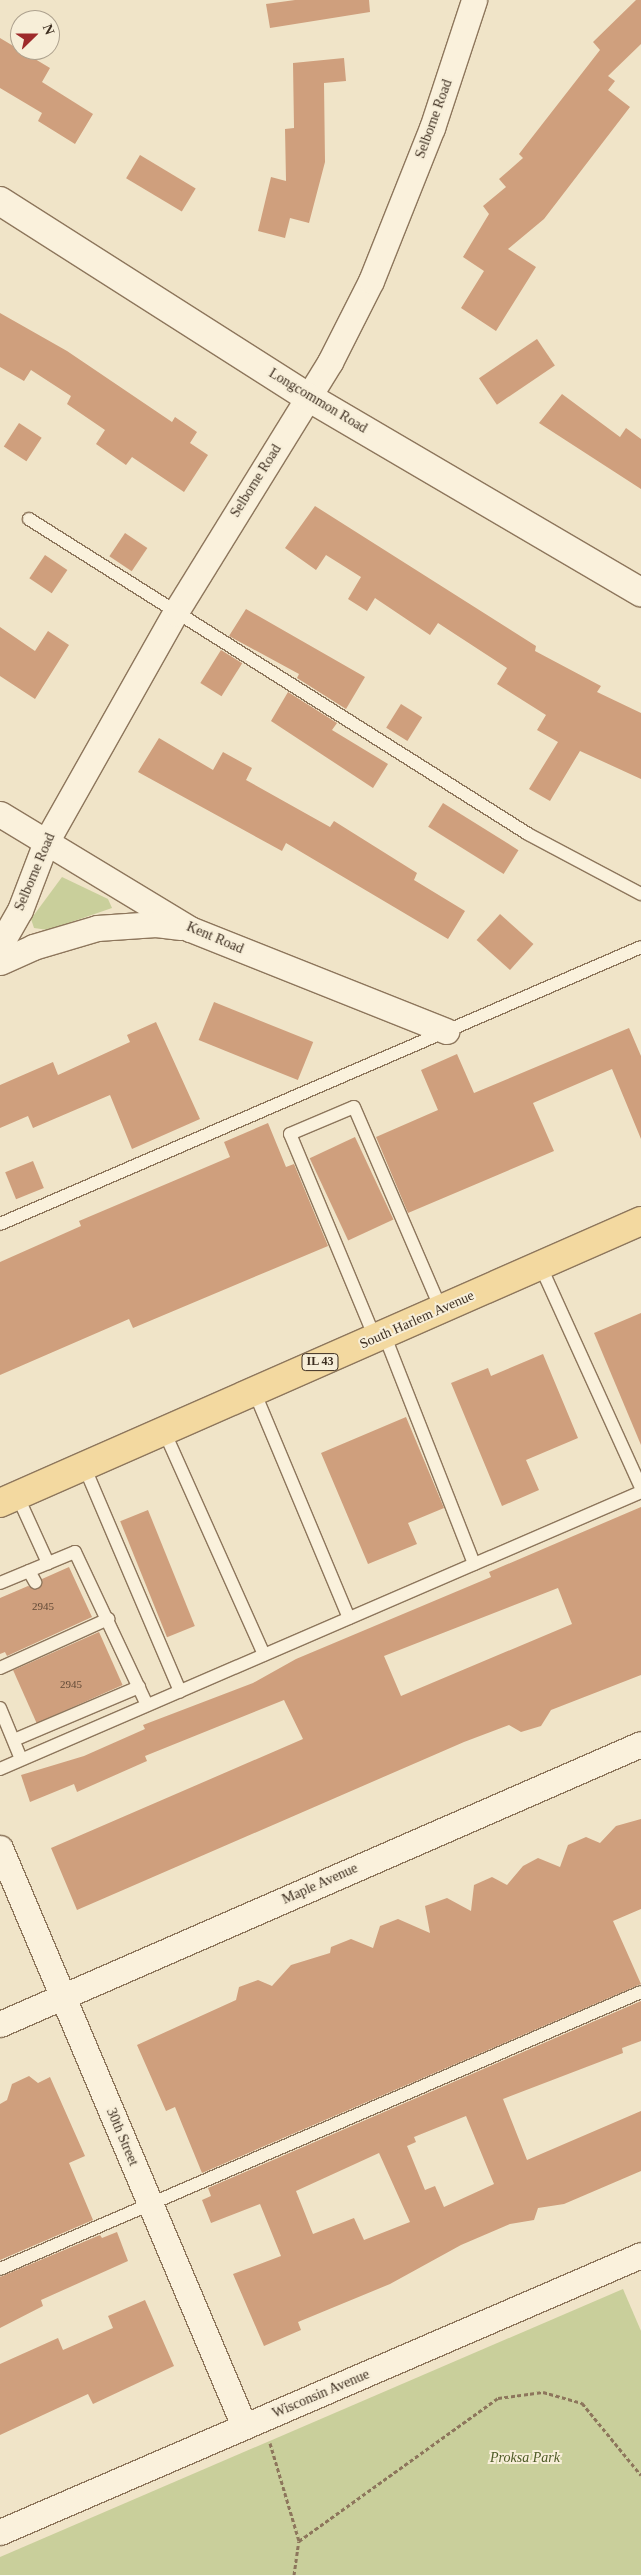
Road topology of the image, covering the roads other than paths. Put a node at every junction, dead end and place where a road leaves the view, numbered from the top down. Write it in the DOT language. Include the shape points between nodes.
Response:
graph roads {
  1 [pos="474,0"];
  2 [pos="0,202"];
  3 [pos="308,397"];
  4 [pos="29,519"];
  5 [pos="641,592"];
  6 [pos="174,613"];
  7 [pos="0,814"];
  8 [pos="46,842"];
  9 [pos="641,894"];
  10 [pos="190,928"];
  11 [pos="0,945"];
  12 [pos="641,947"];
  13 [pos="0,962"];
  14 [pos="446,1031"];
  15 [pos="641,1221"];
  16 [pos="0,1224"];
  17 [pos="540,1265"];
  18 [pos="441,1309"];
  19 [pos="380,1336"];
  20 [pos="254,1391"];
  21 [pos="164,1431"];
  22 [pos="84,1466"];
  23 [pos="641,1488"];
  24 [pos="641,1492"];
  25 [pos="9,1499"];
  26 [pos="48,1563"];
  27 [pos="474,1564"];
  28 [pos="0,1582"];
  29 [pos="349,1618"];
  30 [pos="108,1619"];
  31 [pos="264,1655"];
  32 [pos="0,1668"];
  33 [pos="139,1687"];
  34 [pos="180,1691"];
  35 [pos="147,1705"];
  36 [pos="1,1713"];
  37 [pos="14,1740"];
  38 [pos="641,1744"];
  39 [pos="21,1759"];
  40 [pos="0,1769"];
  41 [pos="0,1848"];
  42 [pos="641,1992"];
  43 [pos="62,1996"];
  44 [pos="0,2024"];
  45 [pos="150,2202"];
  46 [pos="638,2264"];
  47 [pos="0,2269"];
  48 [pos="244,2426"];
  49 [pos="0,2532"];
  1 -- 3 [label="street, Selborne Road" via="432,128 371,281"];
  2 -- 3 [label="street, Longcommon Road"];
  3 -- 5 [label="street, Longcommon Road"];
  3 -- 6 [label="street, Selborne Road"];
  4 -- 6 [label="lane"];
  6 -- 8 [label="street, Selborne Road"];
  6 -- 9 [label="lane" via="528,834"];
  7 -- 8 [label="street, Kent Road"];
  8 -- 10 [label="street, Kent Road"];
  8 -- 11 [label="street, Selborne Road" via="20,910"];
  10 -- 13 [label="street" via="156,924 97,928 33,947"];
  10 -- 14 [label="street, Kent Road"];
  12 -- 14 [label="lane"];
  14 -- 16 [label="lane"];
  15 -- 17 [label="main road, South Harlem Avenue / IL 43"];
  17 -- 18 [label="main road, South Harlem Avenue / IL 43"];
  17 -- 23 [label="lane"];
  18 -- 19 [label="main road, South Harlem Avenue / IL 43"];
  18 -- 19 [label="lane" via="354,1107 290,1134"];
  19 -- 20 [label="main road, South Harlem Avenue / IL 43"];
  19 -- 27 [label="lane"];
  20 -- 21 [label="main road, South Harlem Avenue / IL 43"];
  20 -- 29 [label="lane"];
  21 -- 22 [label="main road, South Harlem Avenue / IL 43"];
  21 -- 31 [label="lane"];
  22 -- 25 [label="main road, South Harlem Avenue / IL 43"];
  22 -- 34 [label="lane"];
  24 -- 27 [label="lane"];
  25 -- 26 [label="lane"];
  26 -- 28 [label="lane" via="32,1576"];
  26 -- 30 [label="lane" via="75,1552"];
  27 -- 29 [label="lane"];
  29 -- 31 [label="lane"];
  30 -- 32 [label="lane" via="60,1634 24,1650"];
  30 -- 33 [label="lane"];
  31 -- 34 [label="lane"];
  33 -- 35 [label="lane"];
  33 -- 37 [label="lane"];
  34 -- 35 [label="lane"];
  35 -- 39 [label="lane"];
  36 -- 37 [label="lane"];
  37 -- 39 [label="lane"];
  38 -- 43 [label="street, Maple Avenue"];
  39 -- 40 [label="lane"];
  41 -- 43 [label="street, 30th Street"];
  42 -- 45 [label="lane"];
  43 -- 44 [label="street, Maple Avenue"];
  43 -- 45 [label="street, 30th Street"];
  45 -- 47 [label="lane"];
  45 -- 48 [label="street, 30th Street"];
  46 -- 48 [label="street, Wisconsin Avenue"];
  48 -- 49 [label="street, Wisconsin Avenue"];
}
